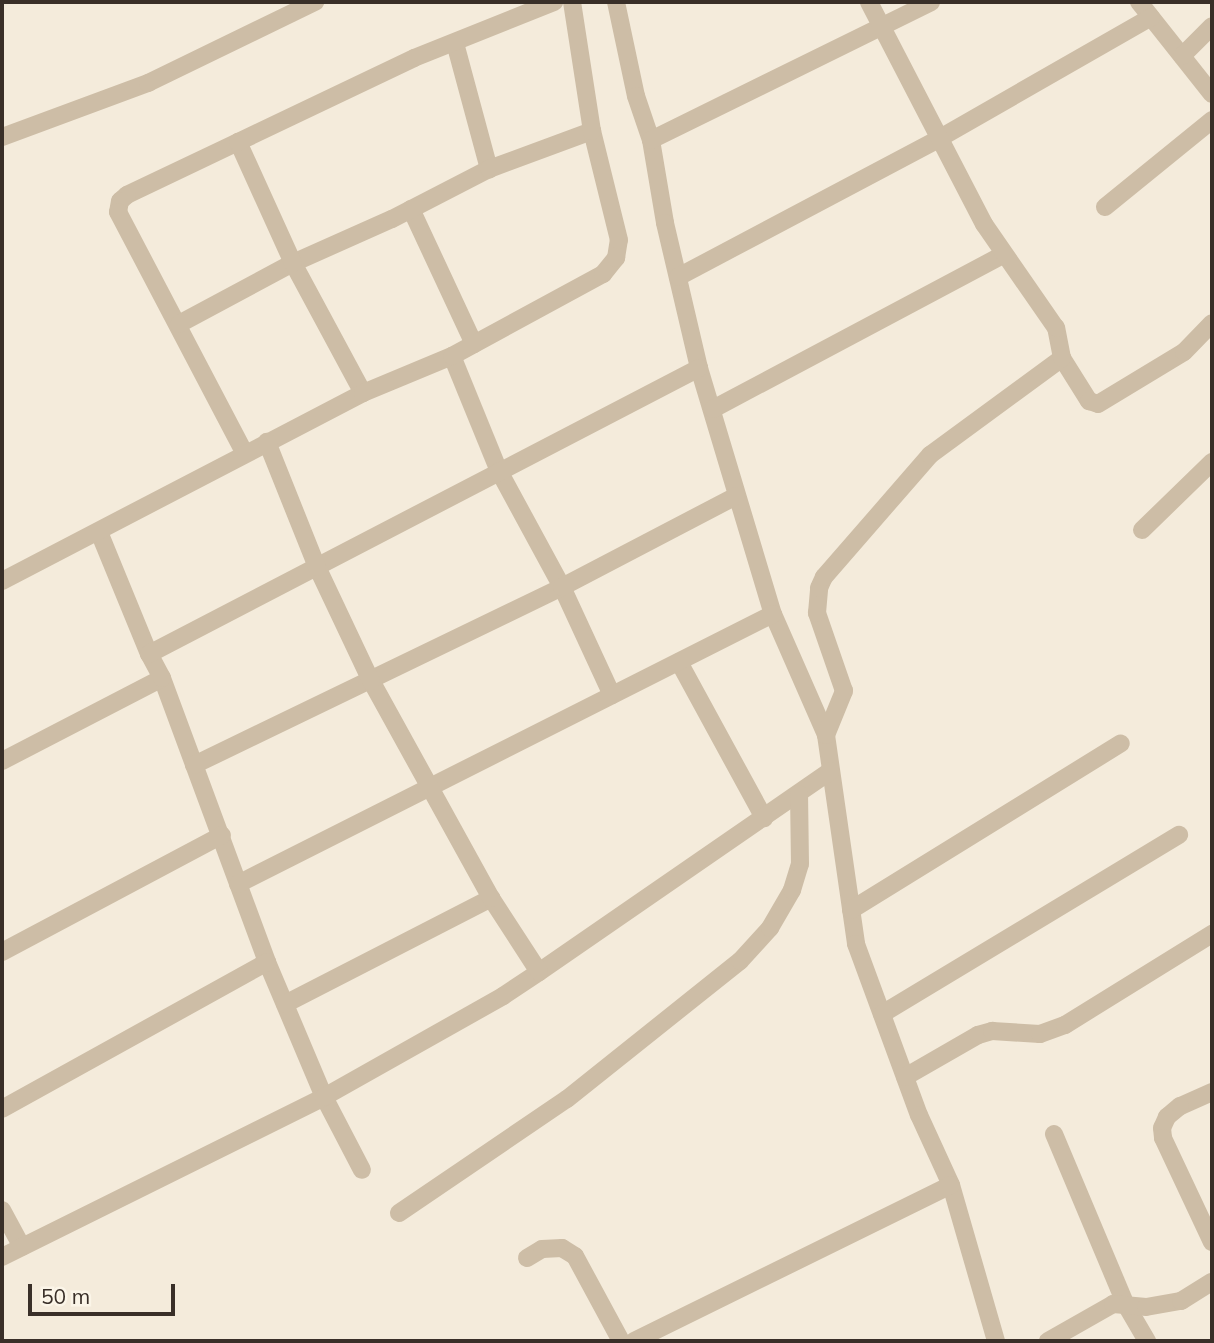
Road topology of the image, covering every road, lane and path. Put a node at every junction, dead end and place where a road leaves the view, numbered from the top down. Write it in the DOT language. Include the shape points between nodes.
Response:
graph roads {
  1 [pos="315,2"];
  2 [pos="554,2"];
  3 [pos="572,2"];
  4 [pos="616,2"];
  5 [pos="869,2"];
  6 [pos="931,2"];
  7 [pos="1139,2"];
  8 [pos="1151,17"];
  9 [pos="1212,26"];
  10 [pos="883,27"];
  11 [pos="455,43"];
  12 [pos="1182,56"];
  13 [pos="1212,94"];
  14 [pos="1212,120"];
  15 [pos="592,131"];
  16 [pos="2,137"];
  17 [pos="940,138"];
  18 [pos="651,140"];
  19 [pos="238,142"];
  20 [pos="489,169"];
  21 [pos="1105,207"];
  22 [pos="411,209"];
  23 [pos="1003,255"];
  24 [pos="293,263"];
  25 [pos="678,277"];
  26 [pos="1212,323"];
  27 [pos="179,324"];
  28 [pos="474,344"];
  29 [pos="452,356"];
  30 [pos="1062,358"];
  31 [pos="699,368"];
  32 [pos="363,393"];
  33 [pos="713,408"];
  34 [pos="267,442"];
  35 [pos="245,454"];
  36 [pos="1212,462"];
  37 [pos="499,471"];
  38 [pos="736,496"];
  39 [pos="1142,530"];
  40 [pos="99,532"];
  41 [pos="317,567"];
  42 [pos="2,581"];
  43 [pos="562,587"];
  44 [pos="773,614"];
  45 [pos="149,654"];
  46 [pos="679,662"];
  47 [pos="162,678"];
  48 [pos="371,681"];
  49 [pos="612,695"];
  50 [pos="826,735"];
  51 [pos="1121,743"];
  52 [pos="2,761"];
  53 [pos="194,765"];
  54 [pos="830,771"];
  55 [pos="428,789"];
  56 [pos="799,794"];
  57 [pos="764,818"];
  58 [pos="222,835"];
  59 [pos="1179,835"];
  60 [pos="238,884"];
  61 [pos="491,898"];
  62 [pos="851,910"];
  63 [pos="1212,934"];
  64 [pos="2,952"];
  65 [pos="267,962"];
  66 [pos="539,972"];
  67 [pos="285,1004"];
  68 [pos="882,1014"];
  69 [pos="905,1077"];
  70 [pos="1212,1091"];
  71 [pos="324,1097"];
  72 [pos="2,1109"];
  73 [pos="1054,1134"];
  74 [pos="362,1170"];
  75 [pos="951,1185"];
  76 [pos="2,1210"];
  77 [pos="398,1213"];
  78 [pos="1212,1242"];
  79 [pos="22,1247"];
  80 [pos="2,1257"];
  81 [pos="527,1258"];
  82 [pos="1212,1282"];
  83 [pos="1126,1305"];
  84 [pos="621,1341"];
  85 [pos="634,1341"];
  86 [pos="996,1341"];
  87 [pos="1048,1341"];
  88 [pos="1147,1341"];
  1 -- 16 [label="street" via="148,83"];
  2 -- 11 [label="street"];
  3 -- 15 [label="street"];
  4 -- 18 [label="street" via="636,96"];
  5 -- 10 [label="street"];
  6 -- 10 [label="street"];
  7 -- 8 [label="street"];
  8 -- 12 [label="street"];
  8 -- 17 [label="street"];
  9 -- 12 [label="street"];
  10 -- 17 [label="street"];
  10 -- 18 [label="street"];
  11 -- 19 [label="street"];
  11 -- 20 [label="street"];
  12 -- 13 [label="street"];
  14 -- 21 [label="street"];
  15 -- 20 [label="street"];
  15 -- 28 [label="street" via="619,240 616,258 603,274"];
  17 -- 23 [label="street"];
  17 -- 25 [label="street"];
  18 -- 25 [label="street"];
  19 -- 24 [label="street"];
  19 -- 27 [label="street" via="120,201 118,212"];
  20 -- 22 [label="street"];
  22 -- 24 [label="street"];
  22 -- 28 [label="street"];
  23 -- 30 [label="street" via="1056,328"];
  23 -- 33 [label="street"];
  24 -- 27 [label="street"];
  24 -- 32 [label="street"];
  25 -- 31 [label="street"];
  26 -- 30 [label="street" via="1184,352 1098,404 1089,401"];
  27 -- 35 [label="street"];
  28 -- 29 [label="street"];
  29 -- 32 [label="street"];
  29 -- 37 [label="street"];
  30 -- 50 [label="street" via="930,455 824,577 817,613 844,691"];
  31 -- 33 [label="street"];
  31 -- 37 [label="street"];
  32 -- 34 [label="street"];
  33 -- 38 [label="street"];
  34 -- 35 [label="street"];
  34 -- 41 [label="street"];
  35 -- 40 [label="street"];
  36 -- 39 [label="street"];
  37 -- 41 [label="street"];
  37 -- 43 [label="street"];
  38 -- 43 [label="street"];
  38 -- 44 [label="street"];
  40 -- 42 [label="street"];
  40 -- 45 [label="street"];
  41 -- 45 [label="street"];
  41 -- 48 [label="street"];
  43 -- 48 [label="street"];
  43 -- 49 [label="street"];
  44 -- 46 [label="street"];
  44 -- 50 [label="street"];
  45 -- 47 [label="street"];
  46 -- 49 [label="street"];
  46 -- 57 [label="street"];
  47 -- 52 [label="street"];
  47 -- 53 [label="street"];
  48 -- 53 [label="street"];
  48 -- 55 [label="street"];
  49 -- 55 [label="street"];
  50 -- 54 [label="street"];
  51 -- 62 [label="street"];
  53 -- 58 [label="street"];
  54 -- 56 [label="street"];
  54 -- 62 [label="street"];
  55 -- 60 [label="street"];
  55 -- 61 [label="street"];
  56 -- 57 [label="street"];
  56 -- 77 [label="street" via="800,864 792,890 769,928 740,961 567,1099"];
  57 -- 66 [label="street"];
  58 -- 60 [label="street"];
  58 -- 64 [label="street"];
  59 -- 68 [label="street"];
  60 -- 65 [label="street"];
  61 -- 66 [label="street"];
  61 -- 67 [label="street"];
  62 -- 68 [label="street" via="856,944"];
  63 -- 69 [label="street" via="1065,1025 1040,1034 992,1031 978,1035"];
  65 -- 67 [label="street"];
  65 -- 72 [label="street"];
  66 -- 71 [label="street"];
  67 -- 71 [label="street"];
  68 -- 69 [label="street"];
  69 -- 75 [label="street"];
  70 -- 78 [label="street" via="1180,1106 1167,1116 1162,1128"];
  71 -- 74 [label="street"];
  71 -- 79 [label="street"];
  73 -- 83 [label="street"];
  75 -- 85 [label="street"];
  75 -- 86 [label="street"];
  76 -- 79 [label="street"];
  79 -- 80 [label="street"];
  81 -- 84 [label="street" via="542,1249 562,1248 575,1256"];
  82 -- 83 [label="street" via="1181,1301"];
  83 -- 87 [label="street" via="1113,1304"];
  83 -- 88 [label="street"];
}
